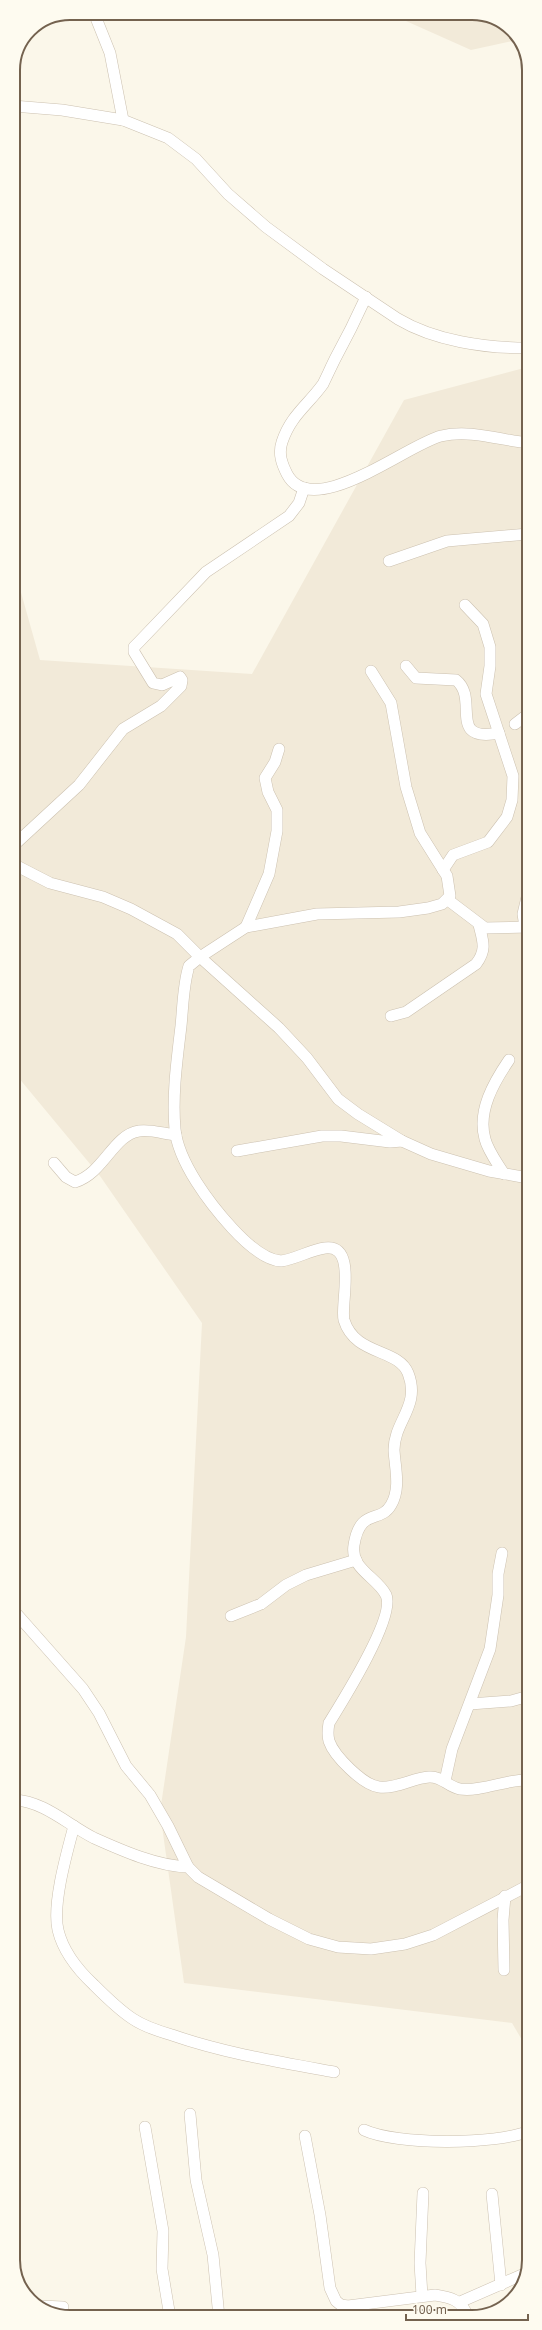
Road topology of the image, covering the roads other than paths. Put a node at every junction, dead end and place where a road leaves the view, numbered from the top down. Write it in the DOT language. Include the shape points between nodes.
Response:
graph roads {
  1 [pos="97,20"];
  2 [pos="20,107"];
  3 [pos="124,120"];
  4 [pos="366,297"];
  5 [pos="522,347"];
  6 [pos="522,443"];
  7 [pos="304,488"];
  8 [pos="522,535"];
  9 [pos="389,560"];
  10 [pos="465,606"];
  11 [pos="406,666"];
  12 [pos="371,671"];
  13 [pos="522,719"];
  14 [pos="515,724"];
  15 [pos="498,733"];
  16 [pos="279,749"];
  17 [pos="20,840"];
  18 [pos="20,868"];
  19 [pos="443,870"];
  20 [pos="448,900"];
  21 [pos="479,924"];
  22 [pos="246,927"];
  23 [pos="522,927"];
  24 [pos="200,957"];
  25 [pos="391,1016"];
  26 [pos="509,1060"];
  27 [pos="176,1135"];
  28 [pos="402,1141"];
  29 [pos="237,1151"];
  30 [pos="54,1162"];
  31 [pos="504,1174"];
  32 [pos="522,1177"];
  33 [pos="502,1553"];
  34 [pos="356,1560"];
  35 [pos="231,1616"];
  36 [pos="20,1618"];
  37 [pos="522,1698"];
  38 [pos="470,1704"];
  39 [pos="445,1781"];
  40 [pos="522,1781"];
  41 [pos="20,1802"];
  42 [pos="74,1826"];
  43 [pos="188,1867"];
  44 [pos="522,1888"];
  45 [pos="505,1896"];
  46 [pos="504,1970"];
  47 [pos="334,2072"];
  48 [pos="190,2114"];
  49 [pos="145,2127"];
  50 [pos="364,2130"];
  51 [pos="522,2134"];
  52 [pos="305,2136"];
  53 [pos="423,2193"];
  54 [pos="492,2194"];
  55 [pos="519,2276"];
  56 [pos="501,2285"];
  57 [pos="422,2296"];
  58 [pos="460,2302"];
  59 [pos="51,2306"];
  60 [pos="63,2306"];
  61 [pos="169,2310"];
  62 [pos="219,2310"];
  63 [pos="464,2310"];
  1 -- 3 [label="street" via="110,53"];
  2 -- 3 [label="street"];
  3 -- 4 [label="street" via="153,130 177,143 252,216 304,256"];
  4 -- 5 [label="street" via="421,331 481,344"];
  4 -- 7 [label="street" via="324,381 294,417 281,444 281,460 289,477 296,485"];
  6 -- 7 [label="street" via="482,436 446,435 426,441 345,484 323,489"];
  7 -- 17 [label="street" via="299,503 289,516 206,572 134,647 134,652 153,683 162,685 180,678 181,686 161,706 123,729 79,785"];
  8 -- 9 [label="street" via="447,541"];
  10 -- 15 [label="street" via="483,624 490,647 486,694"];
  11 -- 15 [label="street" via="416,678 456,680 462,688 469,728 474,734"];
  12 -- 19 [label="street" via="391,704 405,780 420,833"];
  13 -- 14 [label="street"];
  15 -- 19 [label="street" via="513,776 512,800 507,817 488,842 453,855"];
  16 -- 22 [label="street" via="265,783 278,817 269,874"];
  18 -- 24 [label="street" via="50,883 103,897 131,909 177,934"];
  19 -- 20 [label="street" via="451,890"];
  20 -- 21 [label="street"];
  20 -- 22 [label="street" via="428,908 399,912 317,914"];
  21 -- 23 [label="street" via="492,929"];
  21 -- 25 [label="street" via="484,946 483,955 476,964 406,1012"];
  22 -- 24 [label="street"];
  24 -- 27 [label="street" via="193,962 187,973 176,1071"];
  24 -- 28 [label="street" via="295,1044 338,1099"];
  26 -- 31 [label="street" via="487,1100 483,1129 485,1140"];
  27 -- 30 [label="street" via="142,1130 131,1133 123,1137 96,1169 75,1182 66,1177"];
  27 -- 34 [label="street" via="183,1157 214,1207 238,1235 262,1254 273,1261 281,1262 327,1248 335,1250 340,1255 346,1272 342,1309 349,1330 367,1347 396,1359 405,1366 412,1395 396,1437 396,1494 387,1510 362,1522 354,1547"];
  28 -- 29 [label="street" via="322,1136"];
  28 -- 31 [label="street" via="431,1154"];
  31 -- 32 [label="street"];
  33 -- 38 [label="street" via="490,1650"];
  34 -- 35 [label="street" via="306,1575 286,1585 261,1604"];
  34 -- 39 [label="street" via="385,1593 388,1606 374,1642 329,1723 329,1742 340,1759 370,1785 390,1786 429,1777 438,1777"];
  36 -- 43 [label="street" via="83,1689 99,1713 126,1766 150,1795"];
  37 -- 38 [label="street" via="506,1702"];
  38 -- 39 [label="street" via="452,1749"];
  39 -- 40 [label="street" via="452,1787 470,1790"];
  41 -- 42 [label="street" via="51,1811"];
  42 -- 43 [label="street" via="94,1838 169,1867"];
  42 -- 47 [label="street" via="62,1870 58,1929 64,1947 81,1973 126,2014 151,2029 253,2058"];
  43 -- 45 [label="street" via="198,1877 270,1919 309,1939 338,1948 371,1949 422,1940"];
  44 -- 45 [label="street"];
  45 -- 46 [label="street"];
  48 -- 62 [label="street" via="196,2180 214,2255"];
  49 -- 61 [label="street" via="163,2231 162,2269"];
  50 -- 51 [label="street" via="386,2138 446,2142 514,2137"];
  52 -- 57 [label="street" via="330,2288 336,2301 348,2306"];
  53 -- 57 [label="street" via="420,2263"];
  54 -- 56 [label="street"];
  55 -- 56 [label="street"];
  56 -- 58 [label="street"];
  57 -- 58 [label="street" via="449,2297"];
  58 -- 63 [label="street"];
  59 -- 60 [label="street"];
}
